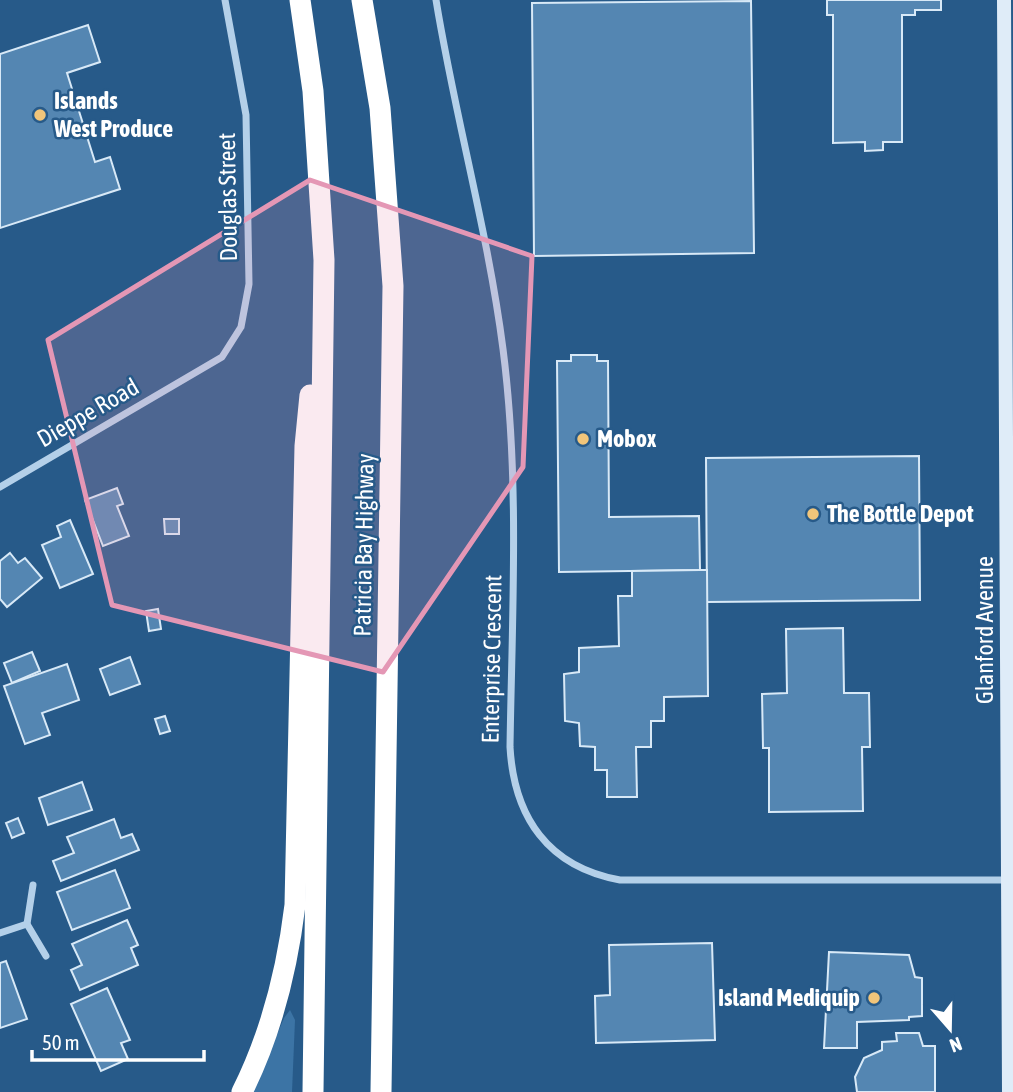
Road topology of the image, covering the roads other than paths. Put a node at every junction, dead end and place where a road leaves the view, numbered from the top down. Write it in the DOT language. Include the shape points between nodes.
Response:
graph roads {
  1 [pos="225,0"];
  2 [pos="300,0"];
  3 [pos="362,0"];
  4 [pos="436,0"];
  5 [pos="1004,0"];
  6 [pos="324,260"];
  7 [pos="195,373"];
  8 [pos="0,487"];
  9 [pos="1010,620"];
  10 [pos="1009,880"];
  11 [pos="33,885"];
  12 [pos="27,924"];
  13 [pos="0,933"];
  14 [pos="46,956"];
  15 [pos="242,1092"];
  16 [pos="313,1092"];
  17 [pos="381,1092"];
  18 [pos="1009,1092"];
  1 -- 7 [label="street, Douglas Street" via="246,115 249,284 241,327 222,357"];
  2 -- 6 [label="highway, Patricia Bay Highway" via="313,91"];
  3 -- 17 [label="highway, Patricia Bay Highway" via="380,108 393,286"];
  4 -- 10 [label="street, Enterprise Crescent" via="503,350 512,458 511,775 526,817 573,865 595,876 620,880"];
  5 -- 9 [label="main road, Glanford Avenue"];
  6 -- 15 [label="highway" via="305,446 295,905 288,961 271,1023"];
  6 -- 16 [label="highway, Patricia Bay Highway"];
  7 -- 8 [label="street, Dieppe Road"];
  9 -- 10 [label="main road, Glanford Avenue"];
  10 -- 18 [label="main road, Glanford Avenue"];
  11 -- 12 [label="street"];
  12 -- 13 [label="street"];
  12 -- 14 [label="street"];
}
